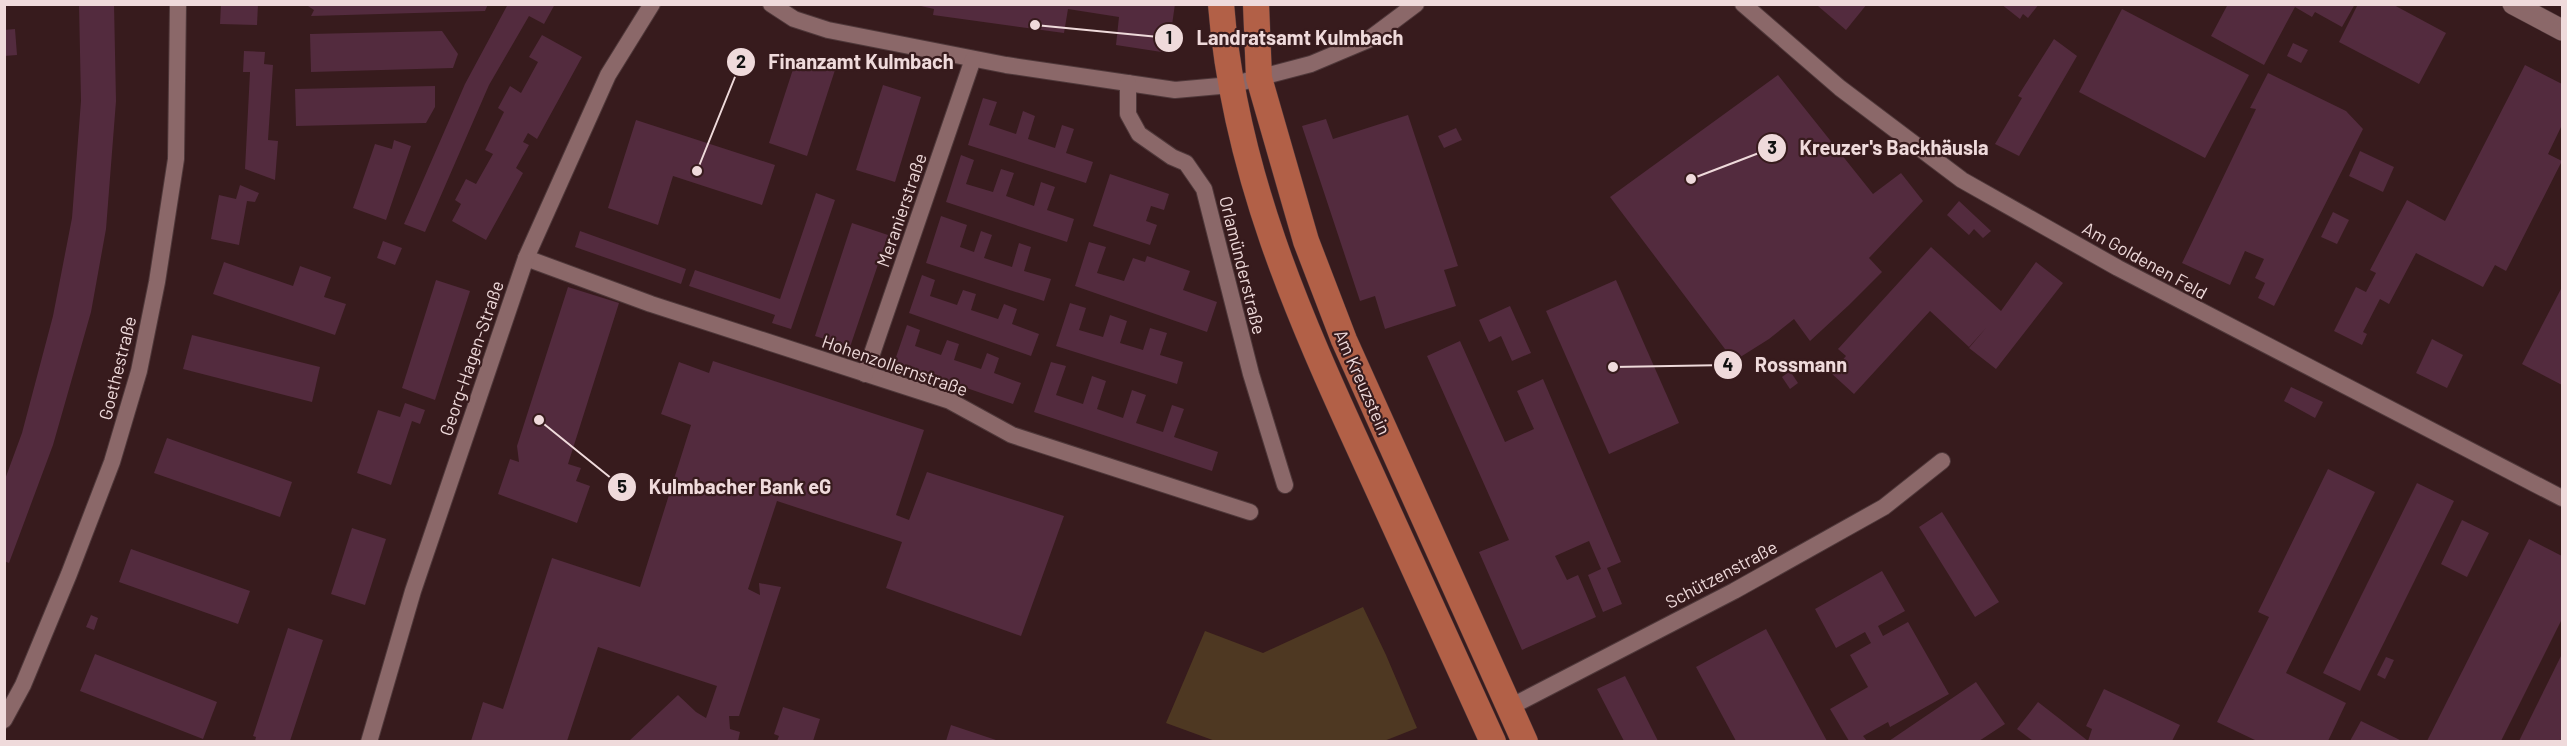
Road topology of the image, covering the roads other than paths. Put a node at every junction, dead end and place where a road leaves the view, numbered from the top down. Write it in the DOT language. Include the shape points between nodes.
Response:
graph roads {
  1 [pos="178,4"];
  2 [pos="652,4"];
  3 [pos="771,4"];
  4 [pos="1221,4"];
  5 [pos="1256,4"];
  6 [pos="1416,4"];
  7 [pos="1743,4"];
  8 [pos="2512,4"];
  9 [pos="2562,30"];
  10 [pos="973,59"];
  11 [pos="1259,78"];
  12 [pos="1128,83"];
  13 [pos="1231,85"];
  14 [pos="526,258"];
  15 [pos="865,374"];
  16 [pos="1942,461"];
  17 [pos="1285,485"];
  18 [pos="2562,498"];
  19 [pos="1250,512"];
  20 [pos="1509,707"];
  21 [pos="4,720"];
  22 [pos="369,741"];
  23 [pos="1493,741"];
  24 [pos="1526,741"];
  1 -- 21 [label="street, Goethestraße" via="176,159 139,371 112,462 23,685"];
  2 -- 14 [label="street, Georg-Hagen-Straße" via="608,75"];
  3 -- 10 [label="street" via="794,18 828,30"];
  4 -- 13 [label="main road, Am Kreuzstein"];
  5 -- 11 [label="main road, Am Kreuzstein"];
  6 -- 11 [label="street" via="1368,40 1311,64"];
  7 -- 18 [label="street, Am Goldenen Feld" via="1840,88 1962,180 2118,268"];
  8 -- 9 [label="street"];
  10 -- 12 [label="street"];
  10 -- 15 [label="street, Meranierstraße"];
  11 -- 13 [label="street"];
  11 -- 20 [label="main road, Am Kreuzstein" via="1306,242 1344,340"];
  12 -- 13 [label="street" via="1175,90"];
  12 -- 17 [label="street, Orlamünderstraße" via="1128,114 1139,134 1186,163 1204,189 1251,374"];
  13 -- 23 [label="main road, Am Kreuzstein" via="1247,160 1280,262 1345,417"];
  14 -- 15 [label="street, Hohenzollernstraße" via="651,304"];
  14 -- 22 [label="street, Georg-Hagen-Straße" via="413,591"];
  15 -- 19 [label="street, Hohenzollernstraße" via="950,401 1012,435"];
  16 -- 20 [label="street, Schützenstraße" via="1884,507 1734,591"];
  20 -- 24 [label="main road, Am Kreuzstein"];
}
